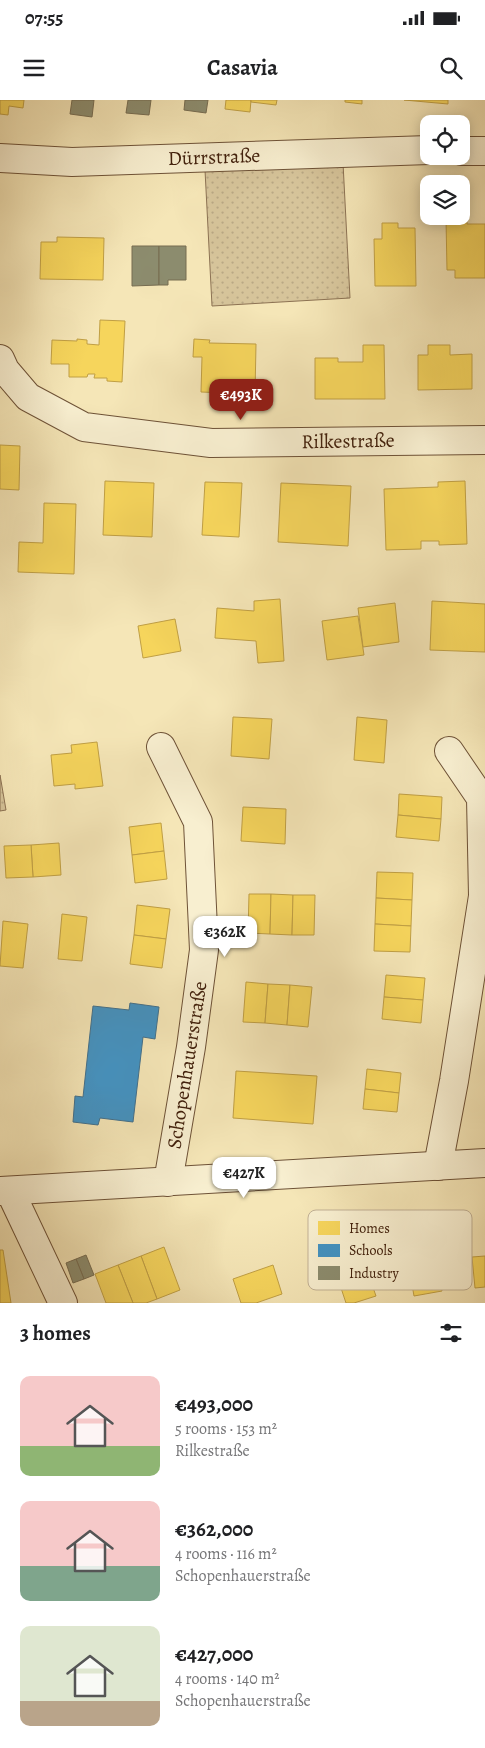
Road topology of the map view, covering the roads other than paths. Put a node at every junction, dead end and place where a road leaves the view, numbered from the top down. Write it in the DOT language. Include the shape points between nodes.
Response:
graph roads {
  1 [pos="420,150"];
  2 [pos="470,151"];
  3 [pos="485,151"];
  4 [pos="0,158"];
  5 [pos="0,359"];
  6 [pos="485,440"];
  7 [pos="161,747"];
  8 [pos="449,751"];
  9 [pos="485,1163"];
  10 [pos="438,1166"];
  11 [pos="168,1182"];
  12 [pos="5,1191"];
  13 [pos="63,1303"];
  1 -- 4 [label="street, Dürrstraße" via="72,162"];
  2 -- 3 [label="street"];
  5 -- 6 [label="street, Rilkestraße" via="28,397 84,427 211,443"];
  7 -- 11 [label="street, Schopenhauerstraße" via="198,822 204,950"];
  8 -- 10 [label="street" via="481,798 483,896"];
  9 -- 10 [label="street"];
  10 -- 11 [label="street"];
  11 -- 12 [label="street"];
  12 -- 13 [label="street"];
}
